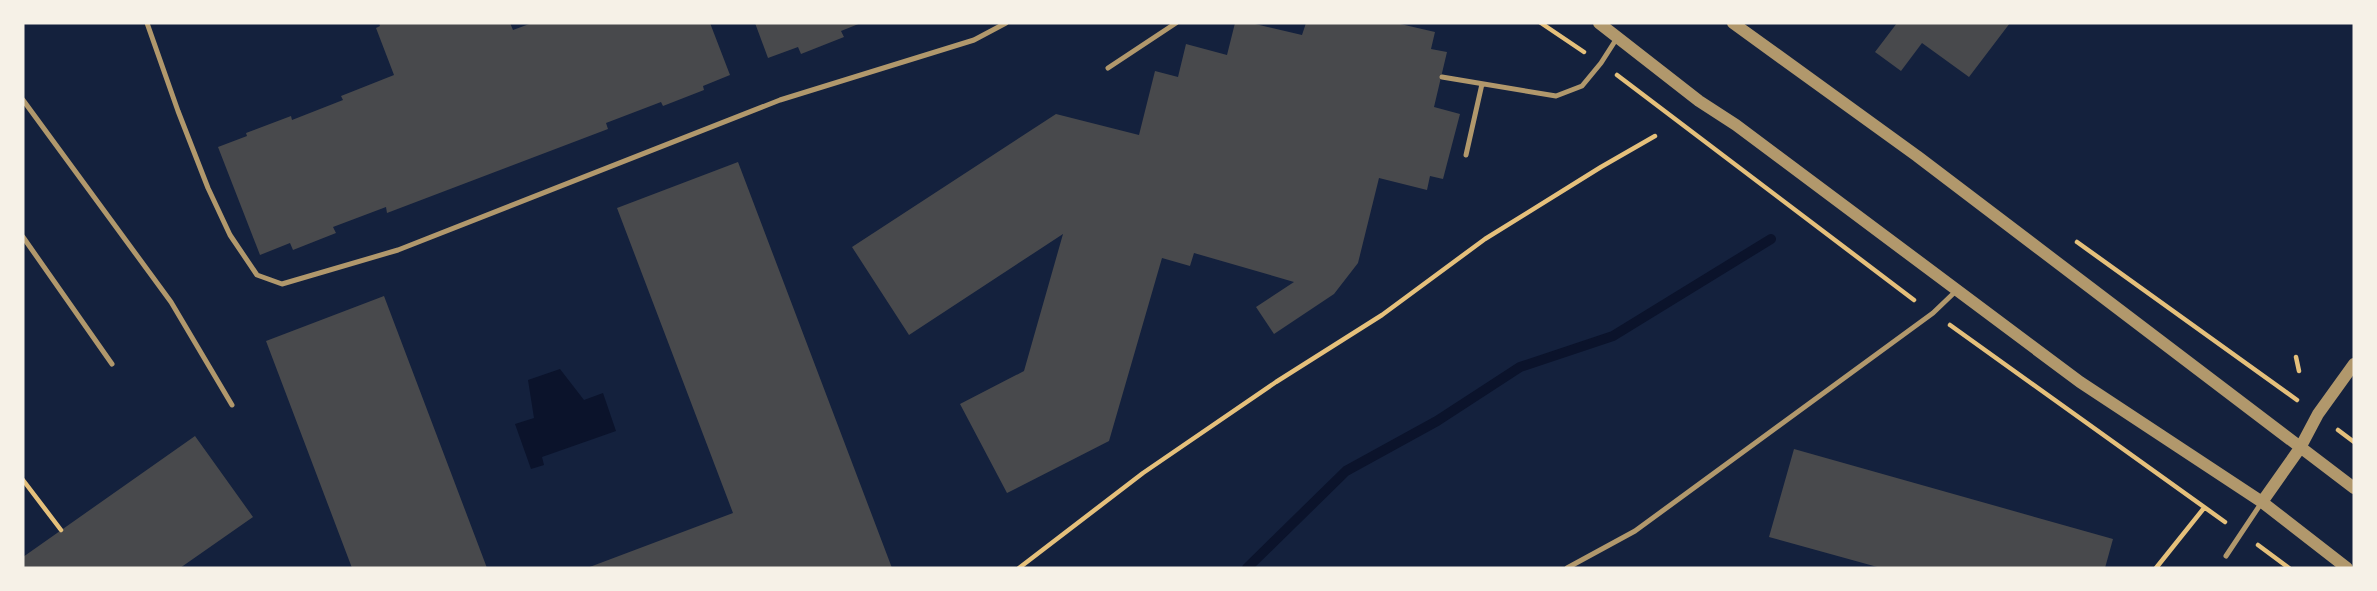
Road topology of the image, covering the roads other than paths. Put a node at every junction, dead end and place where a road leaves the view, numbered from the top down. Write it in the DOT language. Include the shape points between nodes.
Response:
graph roads {
  1 [pos="147,23"];
  2 [pos="1006,23"];
  3 [pos="1176,23"];
  4 [pos="1599,23"];
  5 [pos="1733,23"];
  6 [pos="1616,38"];
  7 [pos="1108,68"];
  8 [pos="1442,77"];
  9 [pos="1482,84"];
  10 [pos="23,100"];
  11 [pos="1466,155"];
  12 [pos="23,237"];
  13 [pos="1958,290"];
  14 [pos="2354,363"];
  15 [pos="112,364"];
  16 [pos="232,405"];
  17 [pos="2300,448"];
  18 [pos="2354,488"];
  19 [pos="2262,502"];
  20 [pos="2226,556"];
  21 [pos="1566,568"];
  22 [pos="2347,568"];
  1 -- 2 [label="lane" via="230,234 257,275 282,284 398,250 780,100 974,40"];
  3 -- 7 [label="lane"];
  4 -- 6 [label="street"];
  5 -- 17 [label="street" via="1917,156"];
  6 -- 9 [label="lane" via="1582,86 1556,96"];
  6 -- 13 [label="street"];
  8 -- 9 [label="lane"];
  9 -- 11 [label="lane"];
  10 -- 16 [label="lane" via="171,302"];
  12 -- 15 [label="lane"];
  13 -- 19 [label="street" via="2080,382"];
  13 -- 21 [label="lane" via="1635,531"];
  14 -- 17 [label="street"];
  17 -- 18 [label="street"];
  17 -- 19 [label="street"];
  19 -- 20 [label="lane"];
  19 -- 22 [label="street"];
}
